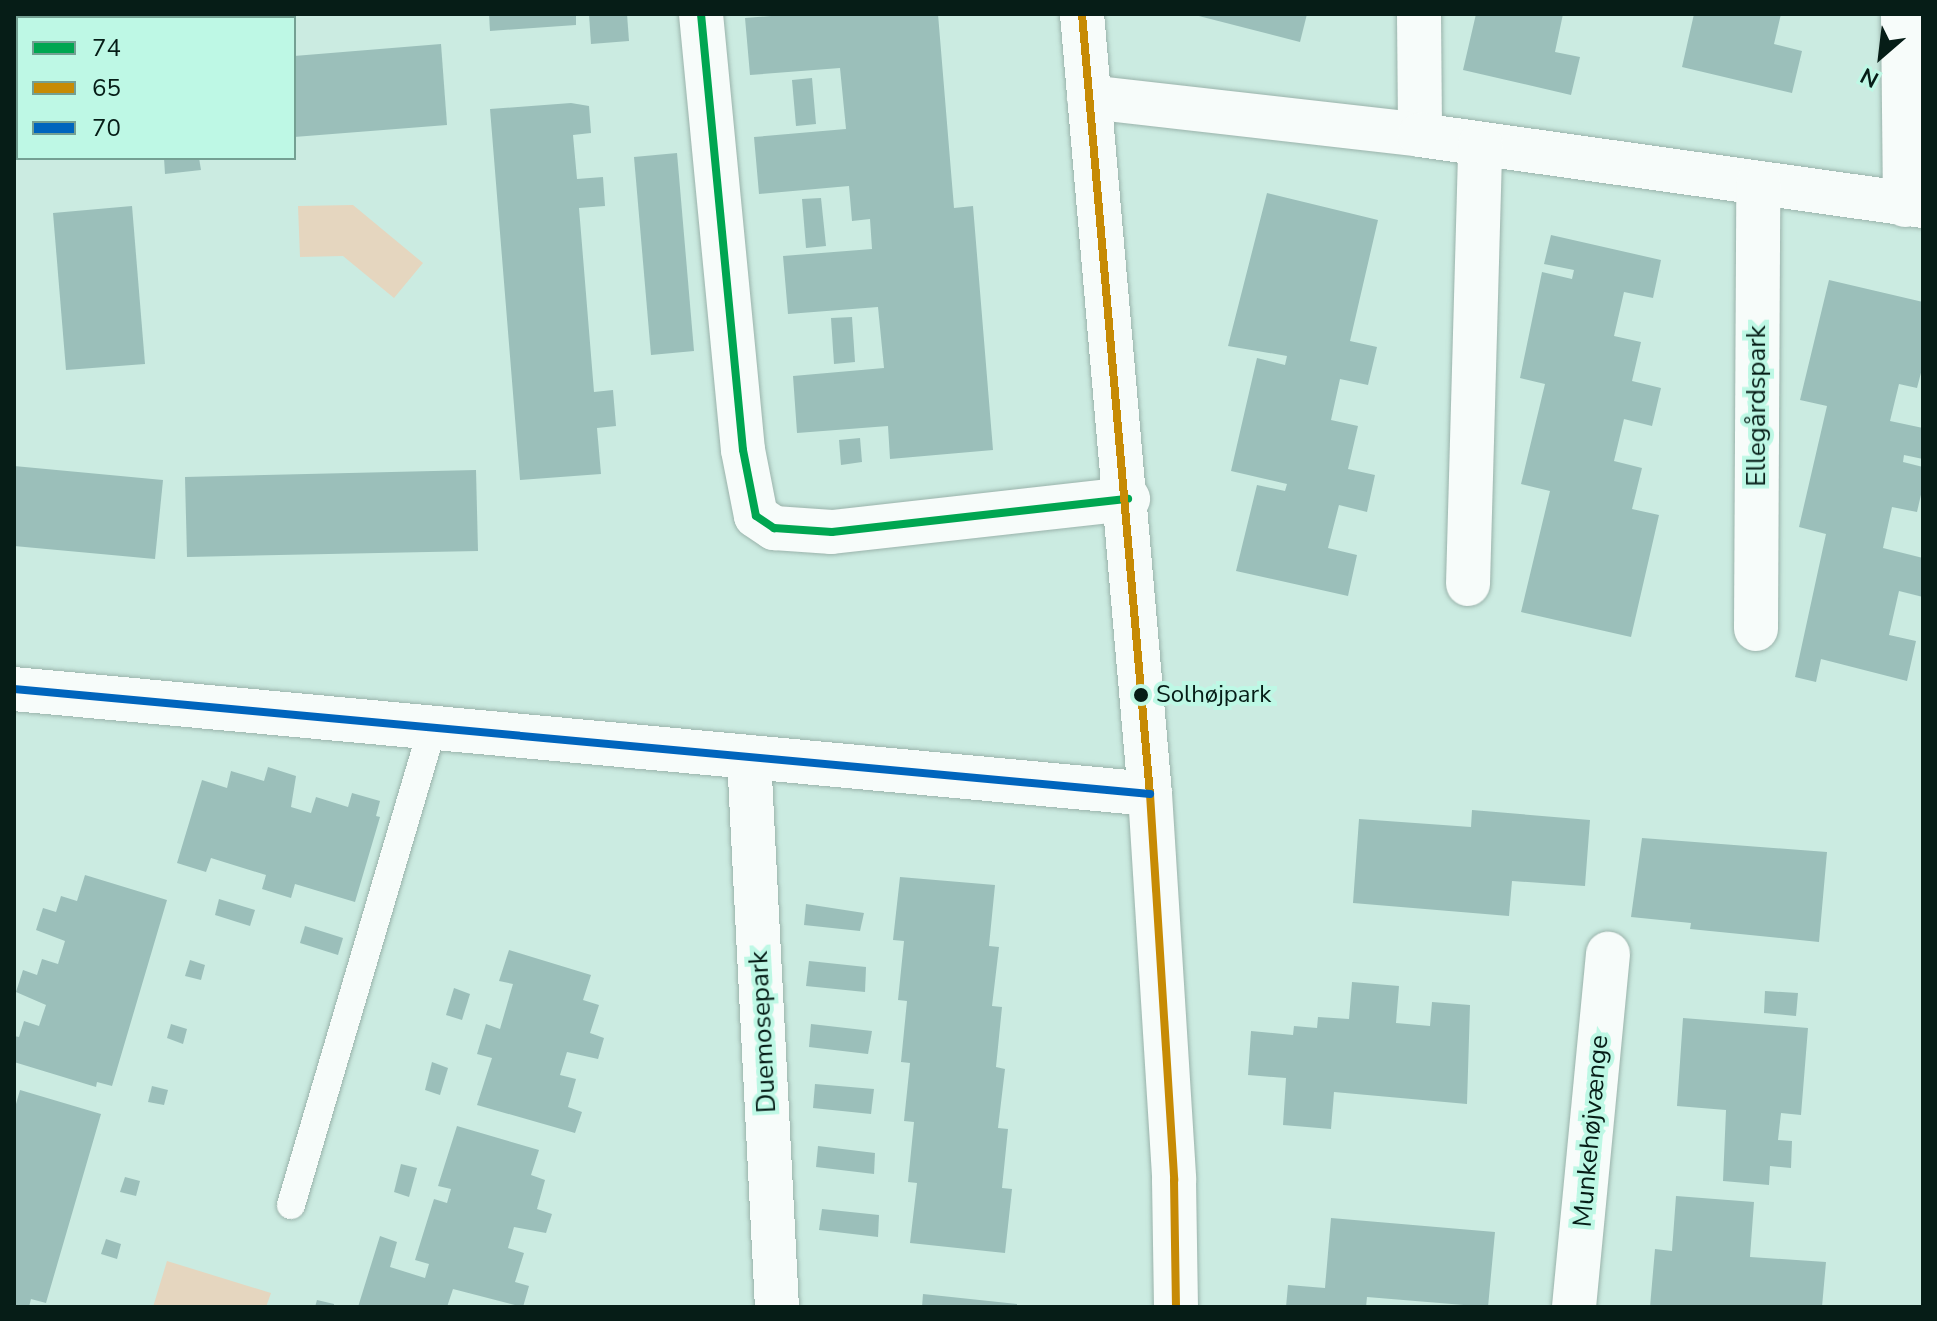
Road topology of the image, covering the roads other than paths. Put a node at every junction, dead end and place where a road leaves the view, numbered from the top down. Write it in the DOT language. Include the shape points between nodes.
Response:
graph roads {
  1 [pos="701,14"];
  2 [pos="1082,14"];
  3 [pos="1419,14"];
  4 [pos="1903,14"];
  5 [pos="1089,97"];
  6 [pos="1420,135"];
  7 [pos="1480,144"];
  8 [pos="1758,183"];
  9 [pos="1914,205"];
  10 [pos="1128,499"];
  11 [pos="1468,584"];
  12 [pos="1756,629"];
  13 [pos="14,689"];
  14 [pos="432,728"];
  15 [pos="749,757"];
  16 [pos="1150,794"];
  17 [pos="1608,954"];
  18 [pos="291,1205"];
  19 [pos="777,1307"];
  20 [pos="1176,1307"];
  21 [pos="1574,1307"];
  1 -- 10 [label="street" via="743,450 756,516 774,528 832,532"];
  2 -- 5 [label="street"];
  3 -- 6 [label="street"];
  4 -- 9 [label="street"];
  5 -- 6 [label="street"];
  5 -- 10 [label="street"];
  6 -- 7 [label="street"];
  7 -- 8 [label="street"];
  7 -- 11 [label="street"];
  8 -- 9 [label="street"];
  8 -- 12 [label="street, Ellegårdspark"];
  10 -- 16 [label="street"];
  13 -- 14 [label="street"];
  14 -- 15 [label="street"];
  14 -- 18 [label="lane"];
  15 -- 16 [label="street"];
  15 -- 19 [label="street, Duemosepark"];
  16 -- 20 [label="street" via="1174,1180"];
  17 -- 21 [label="street, Munkehøjvænge"];
}
